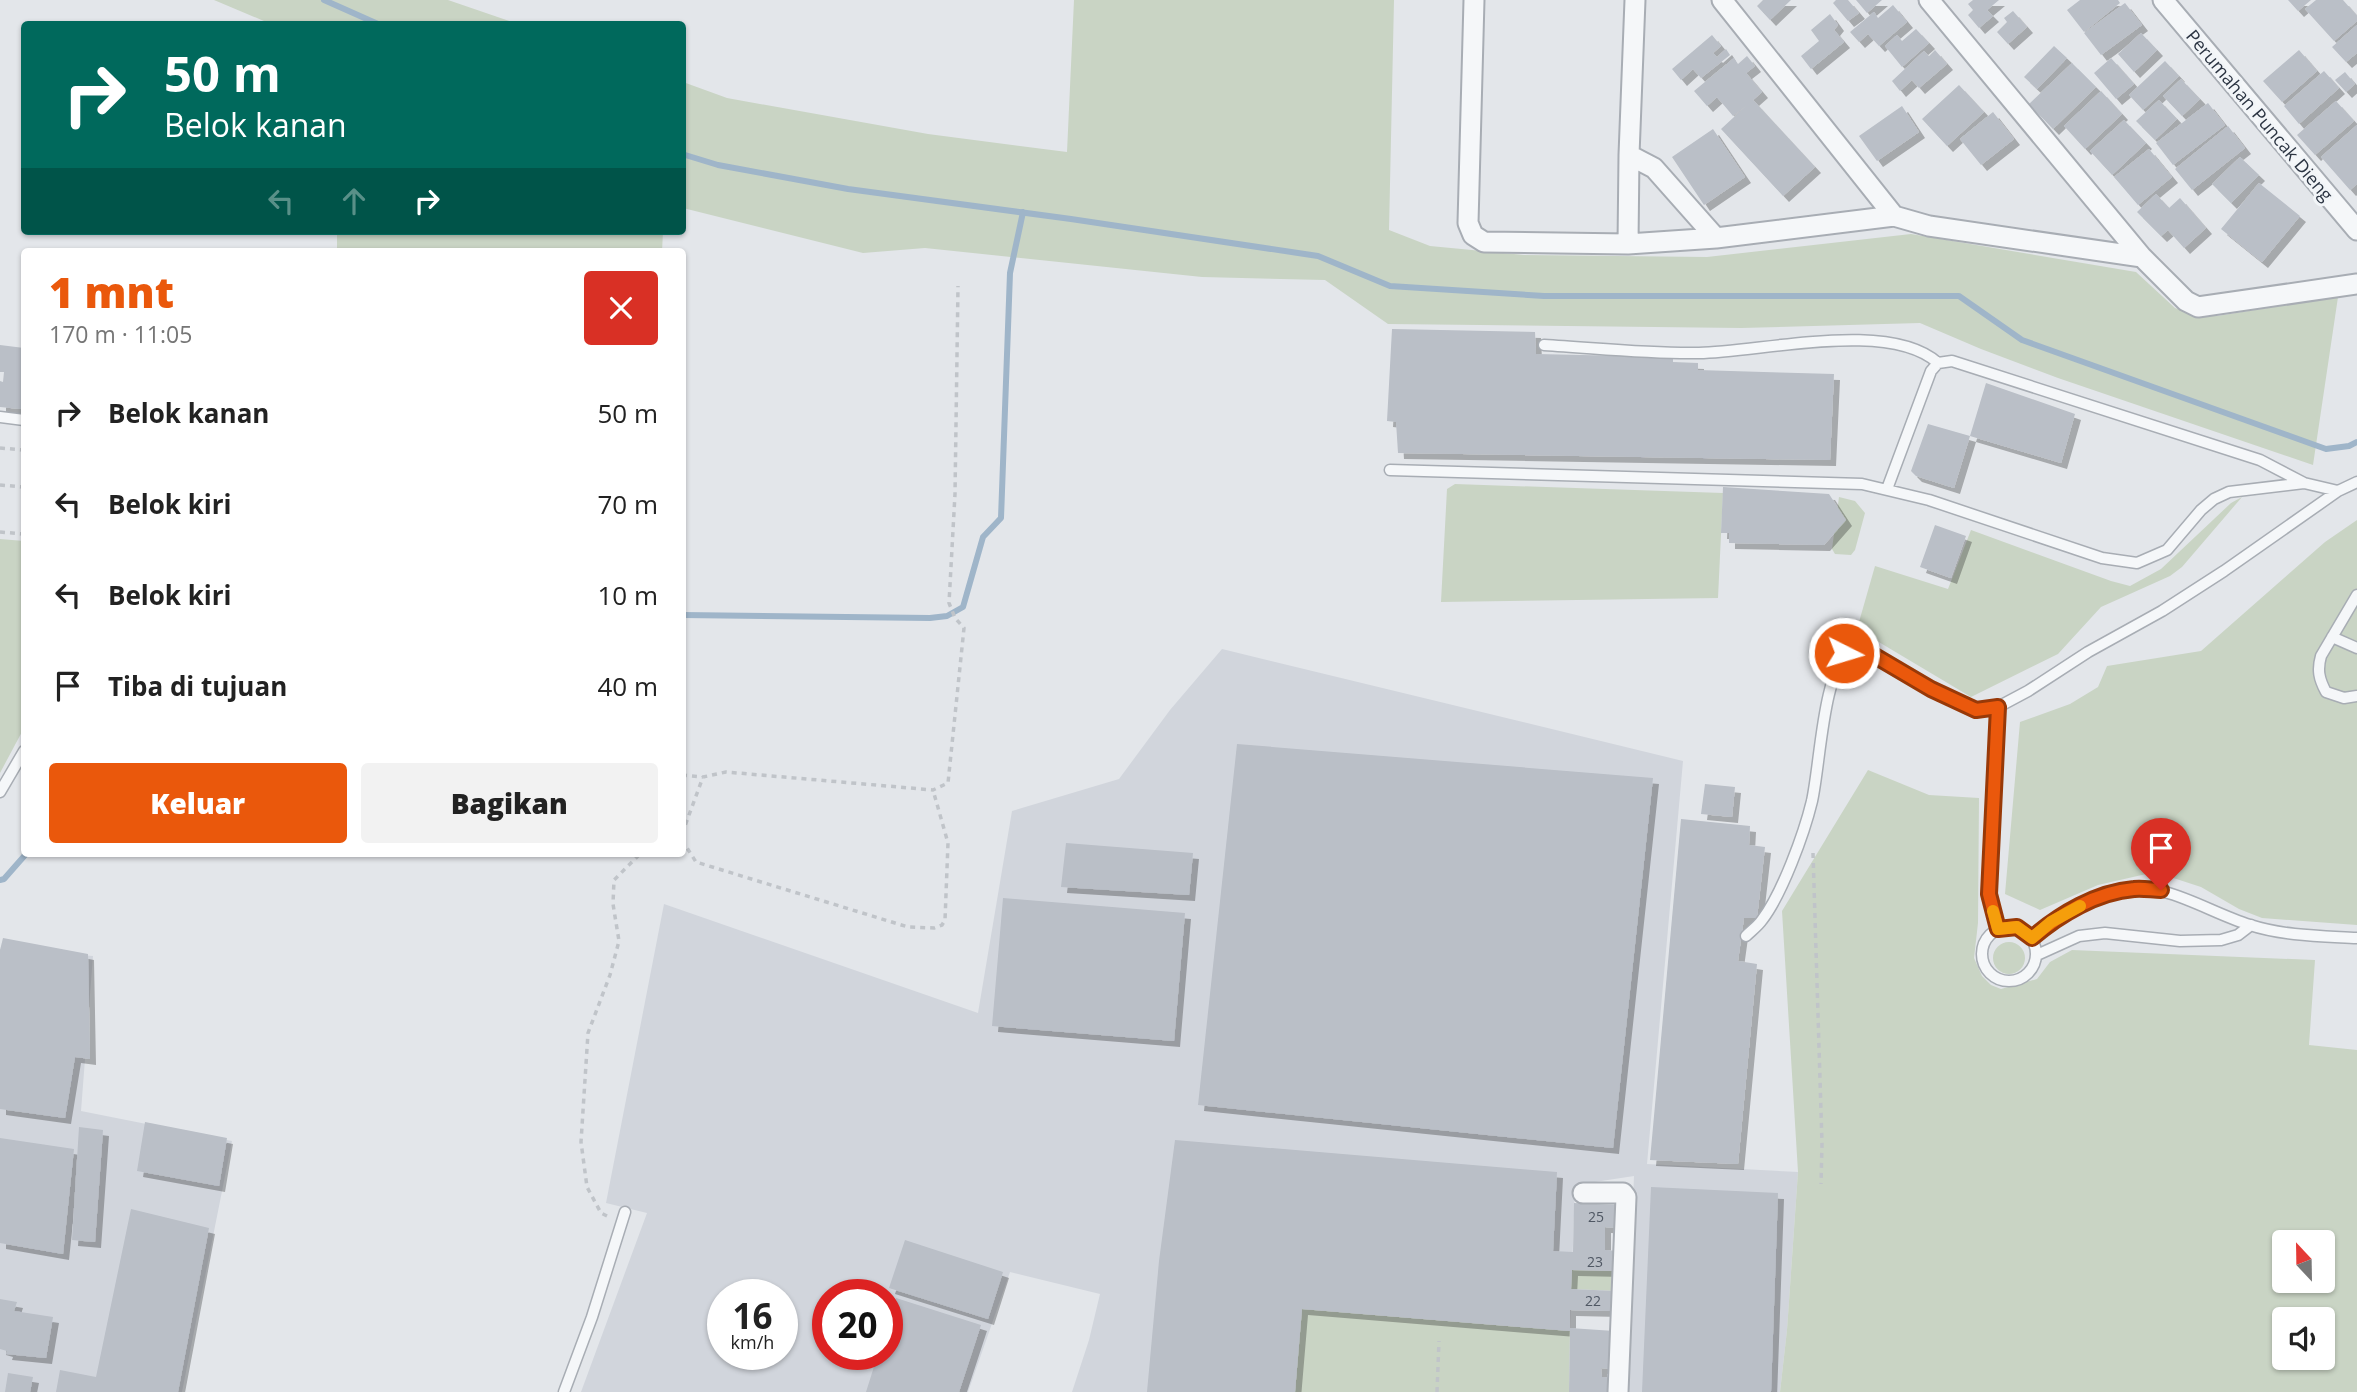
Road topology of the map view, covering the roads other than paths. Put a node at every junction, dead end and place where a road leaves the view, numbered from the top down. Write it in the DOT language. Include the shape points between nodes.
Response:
graph roads {
  1 [pos="1474,0"];
  2 [pos="1635,0"];
  3 [pos="1722,0"];
  4 [pos="1929,0"];
  5 [pos="2163,0"];
  6 [pos="1629,155"];
  7 [pos="1894,216"];
  8 [pos="2357,230"];
  9 [pos="1716,239"];
  10 [pos="1628,244"];
  11 [pos="2142,257"];
  12 [pos="2357,284"];
  13 [pos="1544,345"];
  14 [pos="1938,363"];
  15 [pos="0,417"];
  16 [pos="21,420"];
  17 [pos="1390,470"];
  18 [pos="2357,482"];
  19 [pos="2304,483"];
  20 [pos="1887,489"];
  21 [pos="2337,491"];
  22 [pos="2357,595"];
  23 [pos="2332,637"];
  24 [pos="2357,648"];
  25 [pos="2357,696"];
  26 [pos="1998,707"];
  27 [pos="21,756"];
  28 [pos="0,792"];
  29 [pos="2250,925"];
  30 [pos="1998,929"];
  31 [pos="1746,936"];
  32 [pos="2032,938"];
  33 [pos="2357,938"];
  34 [pos="2037,955"];
  35 [pos="1583,1194"];
  36 [pos="625,1212"];
  37 [pos="564,1392"];
  38 [pos="1618,1392"];
  1 -- 10 [label="street" via="1468,223 1473,235 1492,243"];
  2 -- 6 [label="street"];
  3 -- 7 [label="street"];
  4 -- 11 [label="street"];
  5 -- 8 [label="street, Perumahan Puncak Dieng"];
  6 -- 9 [label="street" via="1654,168"];
  6 -- 10 [label="street"];
  7 -- 9 [label="street"];
  7 -- 11 [label="street" via="1928,226"];
  9 -- 10 [label="street"];
  11 -- 12 [label="street" via="2186,301 2198,307"];
  13 -- 14 [label="lane" via="1701,353 1866,341 1898,343 1920,350"];
  14 -- 19 [label="lane" via="1952,360 2247,456"];
  14 -- 20 [label="lane"];
  15 -- 16 [label="lane"];
  17 -- 20 [label="lane" via="1862,484"];
  18 -- 21 [label="lane"];
  19 -- 20 [label="lane" via="2229,492 2214,499 2167,550 2137,563 2102,558"];
  19 -- 21 [label="lane"];
  21 -- 26 [label="lane" via="2173,605"];
  22 -- 23 [label="lane"];
  23 -- 24 [label="lane"];
  23 -- 25 [label="lane" via="2321,656 2319,679 2326,692 2343,698"];
  26 -- 30 [label="lane" via="1989,894"];
  26 -- 31 [label="lane" via="1976,710 1851,645 1838,664 1798,845 1775,897"];
  27 -- 28 [label="lane"];
  29 -- 32 [label="lane" via="2161,890 2134,889 2077,907"];
  29 -- 33 [label="lane" via="2303,935"];
  29 -- 34 [label="lane" via="2221,940 2105,933 2078,936"];
  30 -- 32 [label="lane" via="2017,927"];
  30 -- 34 [label="lane" via="1983,949 1990,974 2015,981 2030,971"];
  32 -- 34 [label="lane"];
  35 -- 38 [label="street" via="1623,1193 1626,1197"];
  36 -- 37 [label="lane"];
}
